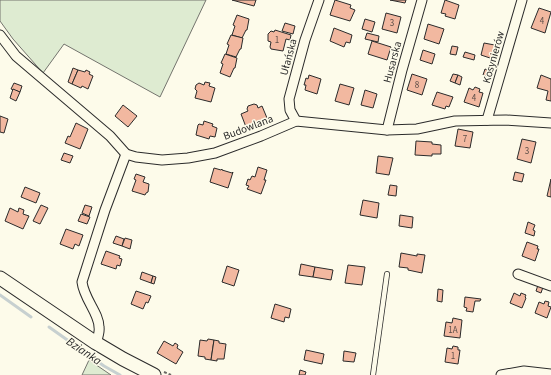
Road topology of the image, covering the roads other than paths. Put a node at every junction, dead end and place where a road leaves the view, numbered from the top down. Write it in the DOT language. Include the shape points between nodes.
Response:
graph roads {
  1 [pos="319,0"];
  2 [pos="422,0"];
  3 [pos="522,0"];
  4 [pos="0,35"];
  5 [pos="487,120"];
  6 [pos="296,121"];
  7 [pos="551,123"];
  8 [pos="387,130"];
  9 [pos="126,154"];
  10 [pos="387,274"];
  11 [pos="518,274"];
  12 [pos="0,278"];
  13 [pos="551,286"];
  14 [pos="96,342"];
  15 [pos="504,374"];
  16 [pos="551,374"];
  17 [pos="154,375"];
  18 [pos="373,375"];
  1 -- 6 [label="street, Ułańska" via="289,99 290,110"];
  2 -- 8 [label="street, Husarska"];
  3 -- 5 [label="street, Kosynierów"];
  4 -- 9 [label="street" via="16,56 110,136"];
  5 -- 7 [label="street, Budowlana"];
  5 -- 8 [label="street, Budowlana" via="455,121 417,129"];
  6 -- 8 [label="street, Budowlana"];
  6 -- 9 [label="street, Budowlana" via="215,153 162,160"];
  9 -- 14 [label="street" via="82,282 83,291 99,321"];
  10 -- 18 [label="lane"];
  11 -- 13 [label="street"];
  12 -- 14 [label="street"];
  14 -- 17 [label="street"];
  15 -- 16 [label="street" via="524,371"];
}
